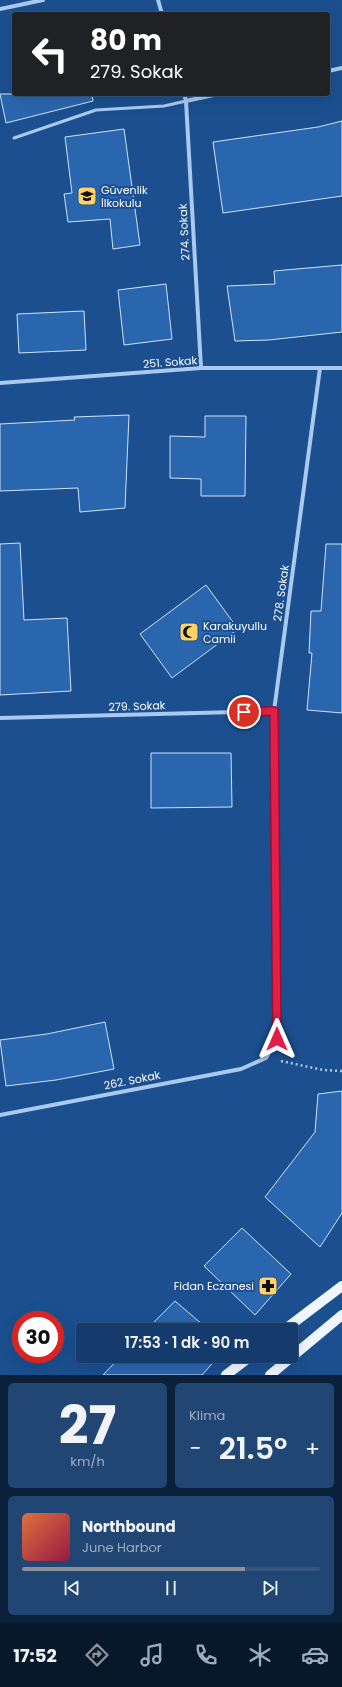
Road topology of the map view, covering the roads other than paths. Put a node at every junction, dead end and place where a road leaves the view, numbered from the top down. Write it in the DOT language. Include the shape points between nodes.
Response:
graph roads {
  1 [pos="43,0"];
  2 [pos="158,0"];
  3 [pos="0,9"];
  4 [pos="161,12"];
  5 [pos="342,68"];
  6 [pos="330,71"];
  7 [pos="185,96"];
  8 [pos="209,96"];
  9 [pos="186,101"];
  10 [pos="14,138"];
  11 [pos="201,368"];
  12 [pos="320,368"];
  13 [pos="342,368"];
  14 [pos="0,383"];
  15 [pos="274,711"];
  16 [pos="0,718"];
  17 [pos="266,1058"];
  18 [pos="0,1115"];
  19 [pos="342,1286"];
  20 [pos="342,1315"];
  21 [pos="293,1323"];
  22 [pos="242,1363"];
  23 [pos="226,1375"];
  24 [pos="270,1375"];
  1 -- 3 [label="street"];
  2 -- 4 [label="street"];
  5 -- 6 [label="street"];
  7 -- 9 [label="street, 274. Sokak"];
  8 -- 9 [label="street"];
  9 -- 10 [label="lane" via="164,106 96,110"];
  9 -- 11 [label="street, 274. Sokak"];
  11 -- 12 [label="street, 251. Sokak"];
  11 -- 14 [label="street, 251. Sokak"];
  12 -- 13 [label="street, 251. Sokak"];
  12 -- 15 [label="street, 278. Sokak"];
  15 -- 16 [label="street, 279. Sokak"];
  15 -- 17 [label="street, 278. Sokak" via="277,1039"];
  17 -- 18 [label="street, 262. Sokak" via="241,1069"];
  19 -- 21 [label="main road"];
  20 -- 24 [label="main road"];
  22 -- 23 [label="main road"];
}
